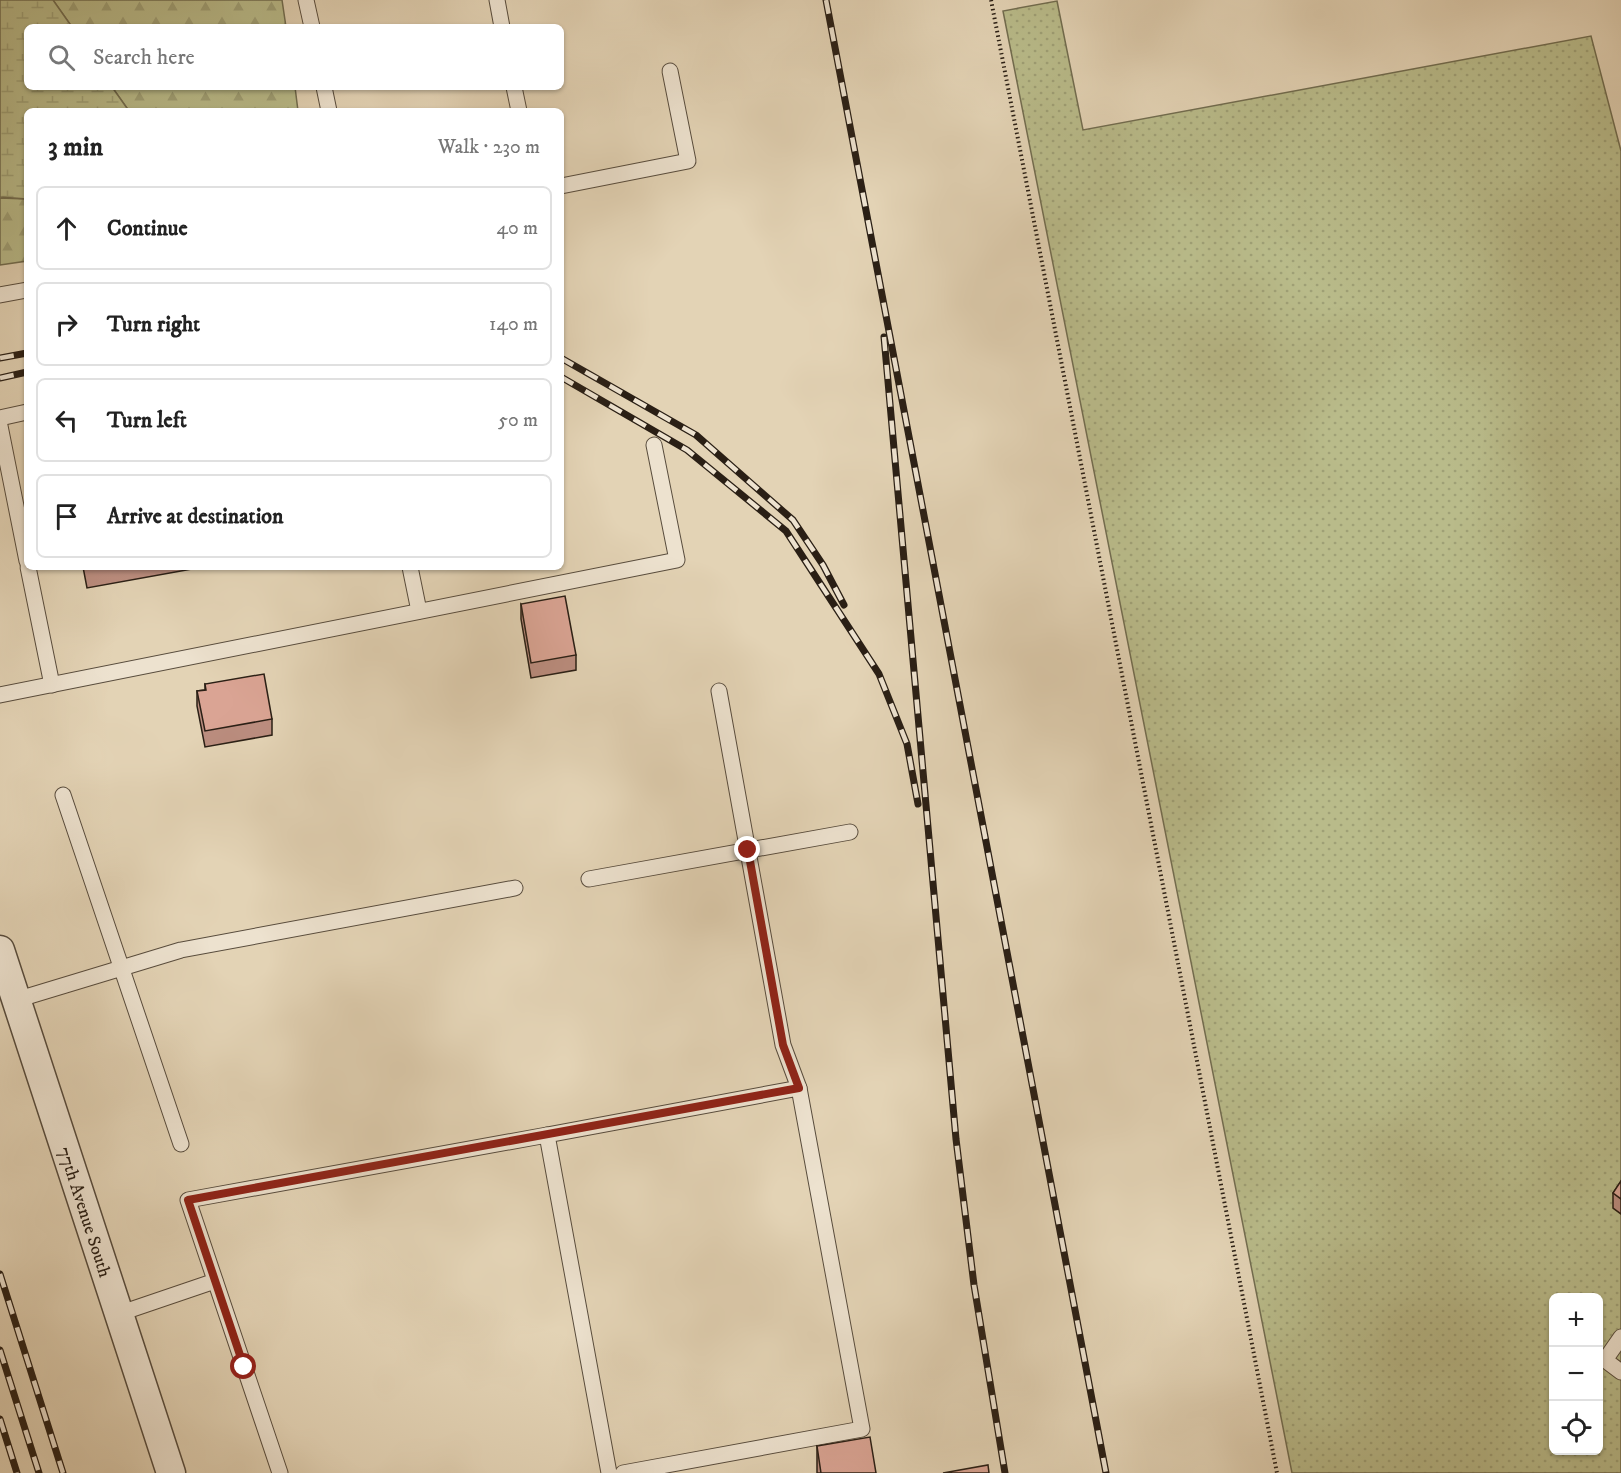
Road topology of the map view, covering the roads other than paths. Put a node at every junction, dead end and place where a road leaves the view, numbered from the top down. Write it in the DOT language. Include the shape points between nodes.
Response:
graph roads {
  1 [pos="306,0"];
  2 [pos="497,0"];
  3 [pos="311,24"];
  4 [pos="501,24"];
  5 [pos="670,71"];
  6 [pos="325,90"];
  7 [pos="515,90"];
  8 [pos="328,108"];
  9 [pos="518,108"];
  10 [pos="564,185"];
  11 [pos="24,291"];
  12 [pos="0,295"];
  13 [pos="24,413"];
  14 [pos="0,418"];
  15 [pos="0,426"];
  16 [pos="654,445"];
  17 [pos="24,546"];
  18 [pos="29,570"];
  19 [pos="411,570"];
  20 [pos="419,611"];
  21 [pos="52,685"];
  22 [pos="720,691"];
  23 [pos="0,695"];
  24 [pos="63,795"];
  25 [pos="850,832"];
  26 [pos="748,850"];
  27 [pos="589,879"];
  28 [pos="515,888"];
  29 [pos="0,950"];
  30 [pos="121,968"];
  31 [pos="16,1000"];
  32 [pos="799,1088"];
  33 [pos="547,1135"];
  34 [pos="180,1144"];
  35 [pos="215,1281"];
  36 [pos="118,1314"];
  37 [pos="1621,1337"];
  38 [pos="1621,1371"];
  39 [pos="171,1473"];
  40 [pos="280,1473"];
  41 [pos="609,1473"];
  42 [pos="622,1473"];
  1 -- 3 [label="lane"];
  2 -- 4 [label="lane"];
  5 -- 10 [label="lane" via="688,161"];
  6 -- 8 [label="lane"];
  7 -- 9 [label="lane"];
  11 -- 12 [label="lane"];
  13 -- 14 [label="lane"];
  15 -- 17 [label="lane"];
  16 -- 20 [label="lane" via="677,560"];
  18 -- 21 [label="lane"];
  19 -- 20 [label="lane"];
  20 -- 21 [label="lane"];
  21 -- 23 [label="lane"];
  22 -- 26 [label="lane"];
  24 -- 30 [label="lane"];
  25 -- 26 [label="lane"];
  26 -- 27 [label="lane"];
  26 -- 32 [label="lane" via="783,1045"];
  28 -- 30 [label="lane" via="181,950"];
  29 -- 31 [label="street, 77th Avenue South"];
  30 -- 31 [label="lane"];
  30 -- 34 [label="lane"];
  31 -- 36 [label="street, 77th Avenue South"];
  32 -- 33 [label="lane"];
  32 -- 42 [label="lane" via="862,1429"];
  33 -- 35 [label="lane" via="188,1200"];
  33 -- 41 [label="lane"];
  35 -- 36 [label="lane"];
  35 -- 40 [label="lane"];
  36 -- 39 [label="street, 77th Avenue South"];
  37 -- 38 [label="lane" via="1605,1360"];
}
